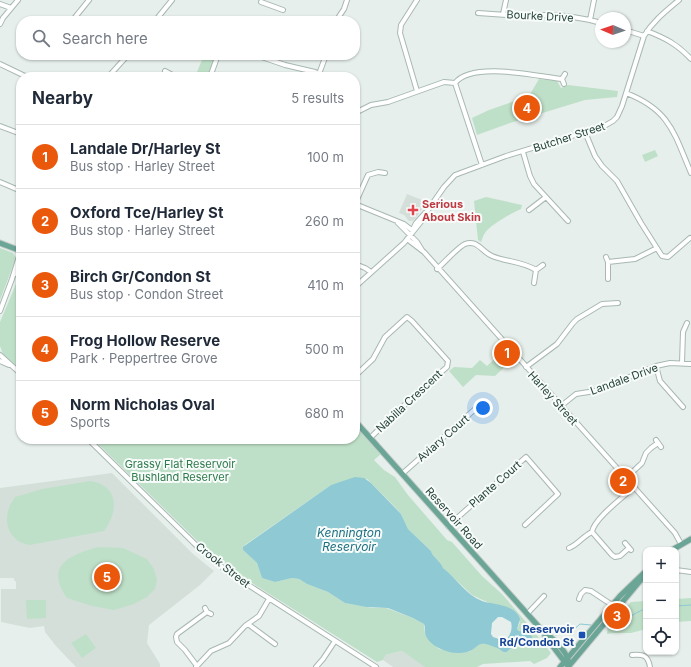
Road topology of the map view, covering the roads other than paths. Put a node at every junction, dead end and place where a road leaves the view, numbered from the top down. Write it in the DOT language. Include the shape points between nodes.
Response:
graph roads {
  1 [pos="18,0"];
  2 [pos="89,0"];
  3 [pos="172,0"];
  4 [pos="256,0"];
  5 [pos="347,0"];
  6 [pos="417,0"];
  7 [pos="506,0"];
  8 [pos="594,0"];
  9 [pos="679,0"];
  10 [pos="261,1"];
  11 [pos="0,4"];
  12 [pos="11,8"];
  13 [pos="283,10"];
  14 [pos="478,13"];
  15 [pos="504,14"];
  16 [pos="76,16"];
  17 [pos="159,16"];
  18 [pos="339,16"];
  19 [pos="590,20"];
  20 [pos="595,21"];
  21 [pos="0,24"];
  22 [pos="647,31"];
  23 [pos="631,32"];
  24 [pos="644,36"];
  25 [pos="691,58"];
  26 [pos="123,60"];
  27 [pos="216,60"];
  28 [pos="270,60"];
  29 [pos="324,60"];
  30 [pos="0,64"];
  31 [pos="17,72"];
  32 [pos="113,72"];
  33 [pos="212,72"];
  34 [pos="311,72"];
  35 [pos="320,72"];
  36 [pos="565,74"];
  37 [pos="562,79"];
  38 [pos="455,83"];
  39 [pos="564,84"];
  40 [pos="417,91"];
  41 [pos="626,93"];
  42 [pos="360,110"];
  43 [pos="0,126"];
  44 [pos="16,132"];
  45 [pos="585,132"];
  46 [pos="523,152"];
  47 [pos="482,165"];
  48 [pos="384,173"];
  49 [pos="691,173"];
  50 [pos="0,182"];
  51 [pos="16,189"];
  52 [pos="360,193"];
  53 [pos="546,197"];
  54 [pos="360,206"];
  55 [pos="529,210"];
  56 [pos="568,221"];
  57 [pos="691,234"];
  58 [pos="410,235"];
  59 [pos="691,238"];
  60 [pos="0,242"];
  61 [pos="16,248"];
  62 [pos="657,248"];
  63 [pos="606,257"];
  64 [pos="608,262"];
  65 [pos="16,266"];
  66 [pos="360,266"];
  67 [pos="543,266"];
  68 [pos="437,269"];
  69 [pos="536,270"];
  70 [pos="16,272"];
  71 [pos="371,272"];
  72 [pos="12,279"];
  73 [pos="608,279"];
  74 [pos="360,282"];
  75 [pos="534,283"];
  76 [pos="618,303"];
  77 [pos="0,312"];
  78 [pos="687,323"];
  79 [pos="0,356"];
  80 [pos="0,361"];
  81 [pos="682,363"];
  82 [pos="691,364"];
  83 [pos="11,366"];
  84 [pos="656,366"];
  85 [pos="526,367"];
  86 [pos="16,370"];
  87 [pos="360,372"];
  88 [pos="483,402"];
  89 [pos="561,406"];
  90 [pos="683,407"];
  91 [pos="360,427"];
  92 [pos="370,438"];
  93 [pos="659,443"];
  94 [pos="93,444"];
  95 [pos="402,474"];
  96 [pos="625,479"];
  97 [pos="633,488"];
  98 [pos="525,525"];
  99 [pos="448,526"];
  100 [pos="592,532"];
  101 [pos="691,539"];
  102 [pos="625,543"];
  103 [pos="681,544"];
  104 [pos="676,547"];
  105 [pos="569,548"];
  106 [pos="679,570"];
  107 [pos="691,572"];
  108 [pos="643,574"];
  109 [pos="643,579"];
  110 [pos="544,596"];
  111 [pos="269,599"];
  112 [pos="579,599"];
  113 [pos="612,605"];
  114 [pos="205,608"];
  115 [pos="527,614"];
  116 [pos="248,624"];
  117 [pos="335,641"];
  118 [pos="276,645"];
  119 [pos="632,655"];
  120 [pos="566,660"];
  121 [pos="197,667"];
  122 [pos="316,667"];
  123 [pos="376,667"];
  124 [pos="560,667"];
  125 [pos="568,667"];
  126 [pos="650,667"];
  1 -- 12 [label="street"];
  2 -- 16 [label="street"];
  3 -- 17 [label="street"];
  4 -- 10 [label="street"];
  5 -- 18 [label="street"];
  6 -- 40 [label="street" via="401,25 400,34"];
  7 -- 15 [label="street"];
  8 -- 19 [label="street"];
  9 -- 22 [label="street, Butcher Street"];
  10 -- 13 [label="street"];
  11 -- 12 [label="street"];
  12 -- 21 [label="street"];
  14 -- 15 [label="street, Bourke Drive"];
  15 -- 19 [label="street, Bourke Drive"];
  19 -- 20 [label="street, Bourke Drive"];
  22 -- 24 [label="street, Butcher Street"];
  22 -- 25 [label="street" via="666,38"];
  23 -- 24 [label="street"];
  24 -- 41 [label="street, Butcher Street"];
  26 -- 32 [label="street"];
  27 -- 33 [label="street"];
  28 -- 34 [label="street"];
  29 -- 35 [label="street"];
  30 -- 31 [label="street"];
  36 -- 37 [label="street"];
  37 -- 38 [label="street" via="488,70 463,76"];
  37 -- 39 [label="street"];
  38 -- 40 [label="street" via="444,82"];
  38 -- 47 [label="street"];
  40 -- 42 [label="street"];
  41 -- 45 [label="street, Butcher Street" via="613,121"];
  41 -- 49 [label="street" via="651,105 665,119"];
  43 -- 44 [label="street"];
  45 -- 46 [label="street, Butcher Street"];
  45 -- 62 [label="street" via="595,156 617,181"];
  46 -- 47 [label="street, Butcher Street"];
  46 -- 53 [label="street" via="534,184"];
  47 -- 58 [label="street, Butcher Street" via="453,177 416,223"];
  48 -- 52 [label="street" via="368,175"];
  50 -- 51 [label="street"];
  53 -- 55 [label="street"];
  53 -- 56 [label="street"];
  54 -- 58 [label="street, Harley Street" via="404,224"];
  57 -- 59 [label="street"];
  58 -- 68 [label="street, Harley Street"];
  58 -- 71 [label="street, Butcher Street"];
  59 -- 62 [label="street" via="665,258"];
  60 -- 61 [label="main road"];
  62 -- 64 [label="street" via="635,259"];
  63 -- 64 [label="street"];
  64 -- 73 [label="street"];
  65 -- 72 [label="street"];
  66 -- 71 [label="street"];
  67 -- 69 [label="street"];
  68 -- 69 [label="street" via="462,246 472,243 479,245 491,256 527,264"];
  68 -- 85 [label="street, Harley Street"];
  69 -- 75 [label="street"];
  70 -- 72 [label="street"];
  71 -- 74 [label="street, Butcher Street"];
  72 -- 77 [label="street"];
  76 -- 85 [label="street" via="602,304 577,319 557,344"];
  78 -- 81 [label="street" via="683,332"];
  79 -- 83 [label="street"];
  80 -- 83 [label="street"];
  81 -- 82 [label="street, Landale Drive"];
  81 -- 84 [label="street, Landale Drive"];
  83 -- 86 [label="street"];
  84 -- 89 [label="street, Landale Drive" via="595,391 576,394"];
  84 -- 90 [label="street" via="660,381"];
  85 -- 89 [label="street, Harley Street"];
  87 -- 92 [label="street, Nabilla Crescent" via="373,360 386,337 407,318 448,361 447,367"];
  88 -- 95 [label="street, Aviary Court"];
  89 -- 96 [label="street, Harley Street"];
  91 -- 92 [label="main road, Reservoir Road"];
  92 -- 95 [label="main road, Reservoir Road"];
  93 -- 96 [label="street" via="651,448 642,463"];
  94 -- 111 [label="street, Crook Street" via="204,553"];
  95 -- 99 [label="main road, Reservoir Road"];
  96 -- 97 [label="street, Harley Street"];
  97 -- 100 [label="street" via="605,514 593,527"];
  97 -- 103 [label="street, Harley Street" via="675,533"];
  98 -- 99 [label="street, Plante Court" via="558,494 526,457"];
  99 -- 115 [label="main road, Reservoir Road"];
  100 -- 102 [label="street" via="616,558 630,549"];
  100 -- 105 [label="street"];
  101 -- 103 [label="main road"];
  103 -- 104 [label="main road"];
  106 -- 107 [label="street"];
  108 -- 113 [label="main road"];
  109 -- 125 [label="main road"];
  110 -- 115 [label="street"];
  111 -- 116 [label="street" via="261,614"];
  111 -- 117 [label="street, Crook Street"];
  112 -- 113 [label="street" via="585,590 591,591"];
  113 -- 120 [label="main road"];
  114 -- 121 [label="street" via="209,613 174,635"];
  115 -- 120 [label="main road, Reservoir Road"];
  116 -- 118 [label="street"];
  116 -- 121 [label="street" via="229,643 211,651"];
  117 -- 122 [label="street"];
  117 -- 123 [label="street, Crook Street"];
  119 -- 126 [label="street" via="646,656"];
  120 -- 124 [label="main road"];
  120 -- 125 [label="main road, Reservoir Road"];
}
